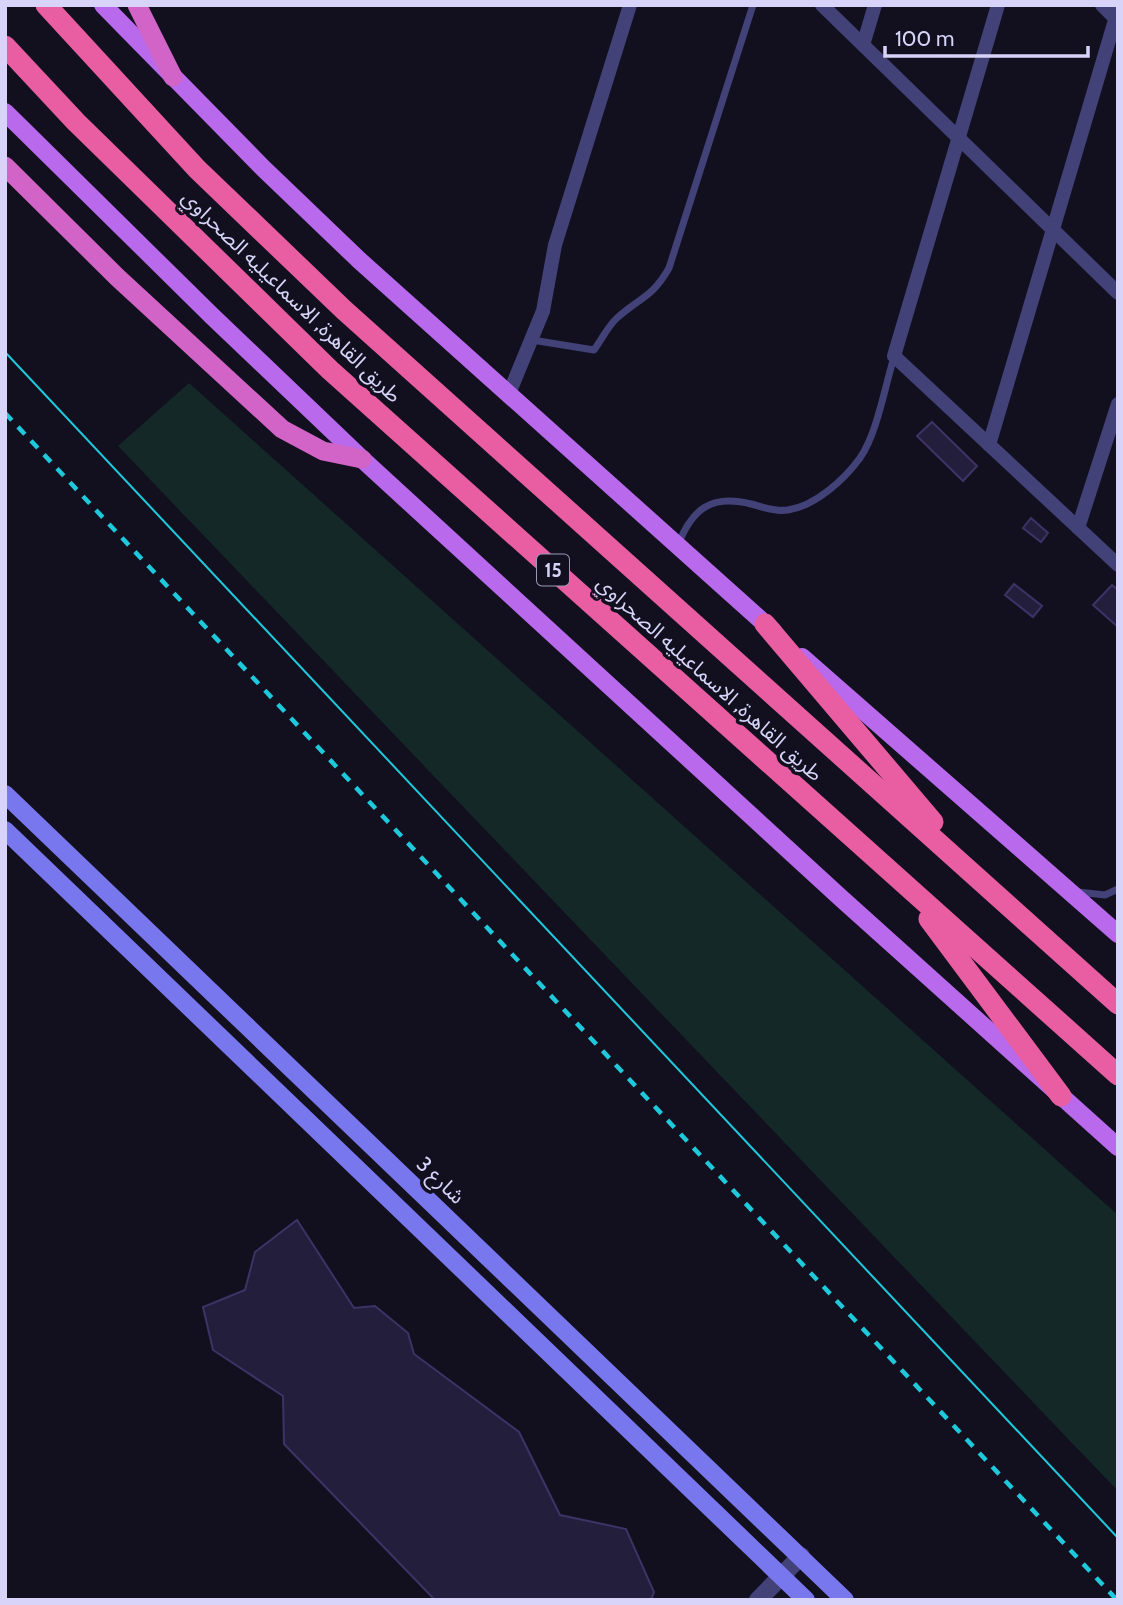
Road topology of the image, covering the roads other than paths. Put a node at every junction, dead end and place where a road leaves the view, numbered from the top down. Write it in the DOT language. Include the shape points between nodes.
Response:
graph roads {
  1 [pos="46,5"];
  2 [pos="103,5"];
  3 [pos="137,5"];
  4 [pos="630,5"];
  5 [pos="753,5"];
  6 [pos="822,5"];
  7 [pos="875,5"];
  8 [pos="998,5"];
  9 [pos="1102,5"];
  10 [pos="1116,14"];
  11 [pos="5,46"];
  12 [pos="863,46"];
  13 [pos="173,77"];
  14 [pos="5,112"];
  15 [pos="958,138"];
  16 [pos="5,166"];
  17 [pos="1053,231"];
  18 [pos="1118,293"];
  19 [pos="532,340"];
  20 [pos="894,356"];
  21 [pos="508,396"];
  22 [pos="1118,404"];
  23 [pos="989,445"];
  24 [pos="362,459"];
  25 [pos="1078,528"];
  26 [pos="677,547"];
  27 [pos="1118,565"];
  28 [pos="765,624"];
  29 [pos="5,794"];
  30 [pos="5,830"];
  31 [pos="901,881"];
  32 [pos="987,886"];
  33 [pos="1066,888"];
  34 [pos="1118,890"];
  35 [pos="1118,934"];
  36 [pos="1118,1004"];
  37 [pos="1118,1075"];
  38 [pos="1061,1096"];
  39 [pos="1118,1147"];
  40 [pos="801,1556"];
  41 [pos="781,1576"];
  42 [pos="825,1580"];
  43 [pos="758,1600"];
  44 [pos="806,1600"];
  45 [pos="845,1600"];
  1 -- 32 [label="highway, طريق القاهرة, الاسماعيليه الصحراوي" via="197,169 344,310"];
  2 -- 13 [label="main road"];
  3 -- 13 [label="highway"];
  4 -- 19 [label="street" via="555,245 543,311"];
  5 -- 19 [label="lane" via="660,285 617,318 594,350"];
  6 -- 12 [label="street"];
  7 -- 12 [label="street"];
  8 -- 15 [label="street"];
  9 -- 10 [label="street"];
  10 -- 17 [label="street"];
  11 -- 31 [label="highway, طريق القاهرة, الاسماعيليه الصحراوي / 15" via="76,122 330,370"];
  12 -- 15 [label="street"];
  13 -- 21 [label="main road" via="350,251"];
  14 -- 24 [label="main road"];
  15 -- 17 [label="street"];
  15 -- 20 [label="street"];
  16 -- 24 [label="highway" via="282,429 323,451"];
  17 -- 18 [label="street"];
  17 -- 23 [label="street"];
  19 -- 21 [label="street"];
  20 -- 23 [label="street"];
  20 -- 26 [label="lane" via="868,442 861,457 835,485 803,506 786,511 733,500 708,505 686,525"];
  21 -- 26 [label="main road"];
  22 -- 25 [label="street"];
  23 -- 25 [label="street"];
  24 -- 38 [label="main road"];
  25 -- 27 [label="street"];
  26 -- 28 [label="main road"];
  28 -- 32 [label="highway"];
  28 -- 33 [label="main road"];
  29 -- 40 [label="main road, شارع 3"];
  30 -- 41 [label="main road"];
  31 -- 37 [label="highway, طريق القاهرة, الاسماعيليه الصحراوي / 15"];
  31 -- 38 [label="highway"];
  32 -- 36 [label="highway, طريق القاهرة, الاسماعيليه الصحراوي"];
  33 -- 34 [label="lane" via="1091,895"];
  33 -- 35 [label="main road"];
  38 -- 39 [label="main road"];
  40 -- 41 [label="street"];
  40 -- 42 [label="main road, شارع 3"];
  41 -- 43 [label="street"];
  41 -- 44 [label="main road"];
  42 -- 44 [label="street"];
  42 -- 45 [label="main road, شارع 3"];
}
